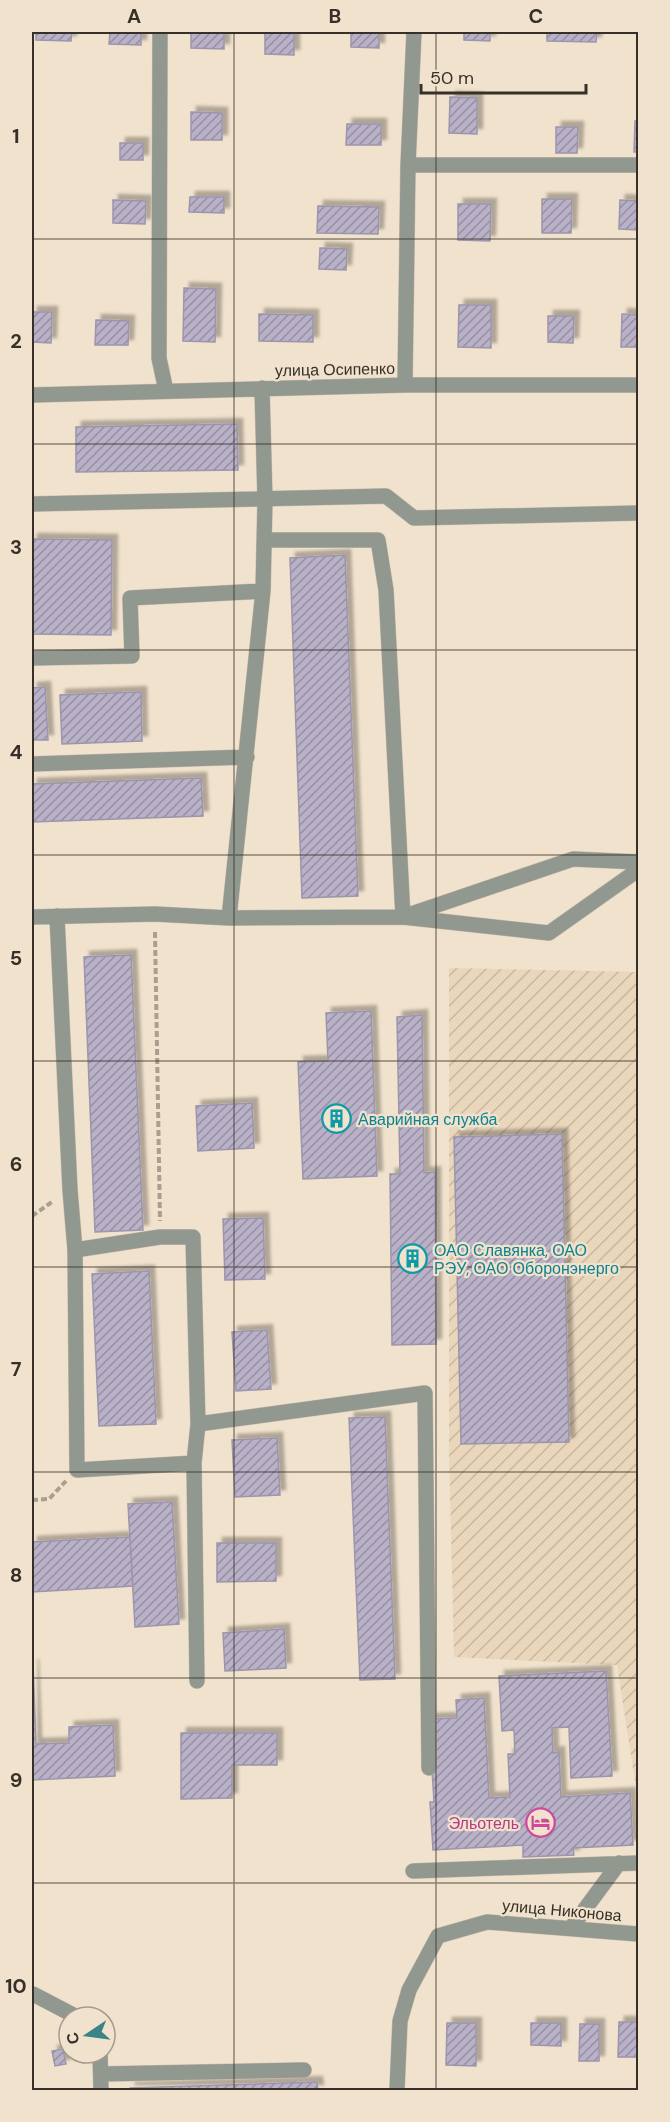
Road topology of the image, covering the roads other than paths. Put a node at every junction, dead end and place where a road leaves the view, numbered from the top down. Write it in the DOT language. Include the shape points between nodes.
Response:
graph roads {
  1 [pos="160,32"];
  2 [pos="414,32"];
  3 [pos="408,165"];
  4 [pos="639,165"];
  5 [pos="639,384"];
  6 [pos="405,385"];
  7 [pos="262,388"];
  8 [pos="166,391"];
  9 [pos="32,395"];
  10 [pos="265,500"];
  11 [pos="32,504"];
  12 [pos="639,513"];
  13 [pos="264,540"];
  14 [pos="263,591"];
  15 [pos="32,658"];
  16 [pos="247,757"];
  17 [pos="32,764"];
  18 [pos="639,862"];
  19 [pos="639,870"];
  20 [pos="57,916"];
  21 [pos="32,917"];
  22 [pos="403,917"];
  23 [pos="229,918"];
  24 [pos="75,1250"];
  25 [pos="198,1424"];
  26 [pos="194,1463"];
  27 [pos="197,1681"];
  28 [pos="429,1768"];
  29 [pos="619,1863"];
  30 [pos="639,1863"];
  31 [pos="412,1871"];
  32 [pos="571,1928"];
  33 [pos="639,1934"];
  34 [pos="33,1994"];
  35 [pos="57,2007"];
  36 [pos="101,2065"];
  37 [pos="304,2070"];
  38 [pos="101,2074"];
  39 [pos="101,2091"];
  40 [pos="397,2091"];
  1 -- 8 [label="street" via="159,358"];
  2 -- 3 [label="street"];
  3 -- 4 [label="street"];
  3 -- 6 [label="street"];
  5 -- 6 [label="street, улица Осипенко"];
  6 -- 7 [label="street, улица Осипенко"];
  7 -- 8 [label="street, улица Осипенко"];
  7 -- 10 [label="street"];
  8 -- 9 [label="street, улица Осипенко"];
  10 -- 11 [label="street"];
  10 -- 12 [label="street" via="386,496 414,518"];
  10 -- 13 [label="street"];
  13 -- 14 [label="street"];
  13 -- 22 [label="street" via="378,540 386,590"];
  14 -- 15 [label="street" via="130,598 132,656"];
  14 -- 16 [label="street"];
  16 -- 17 [label="street"];
  16 -- 23 [label="street"];
  18 -- 22 [label="street" via="573,859"];
  19 -- 22 [label="street" via="549,933"];
  20 -- 21 [label="street"];
  20 -- 23 [label="street" via="155,914"];
  20 -- 24 [label="street"];
  22 -- 23 [label="street"];
  24 -- 25 [label="street" via="160,1237 193,1237"];
  24 -- 26 [label="street" via="77,1470"];
  25 -- 26 [label="street"];
  25 -- 28 [label="street" via="425,1393"];
  26 -- 27 [label="street"];
  29 -- 30 [label="street"];
  29 -- 31 [label="street"];
  29 -- 32 [label="street"];
  32 -- 33 [label="street, улица Никонова"];
  32 -- 40 [label="street, улица Никонова" via="488,1922 438,1936 409,1990 400,2021"];
  34 -- 35 [label="street"];
  36 -- 38 [label="street"];
  37 -- 38 [label="street"];
  38 -- 39 [label="street"];
}
